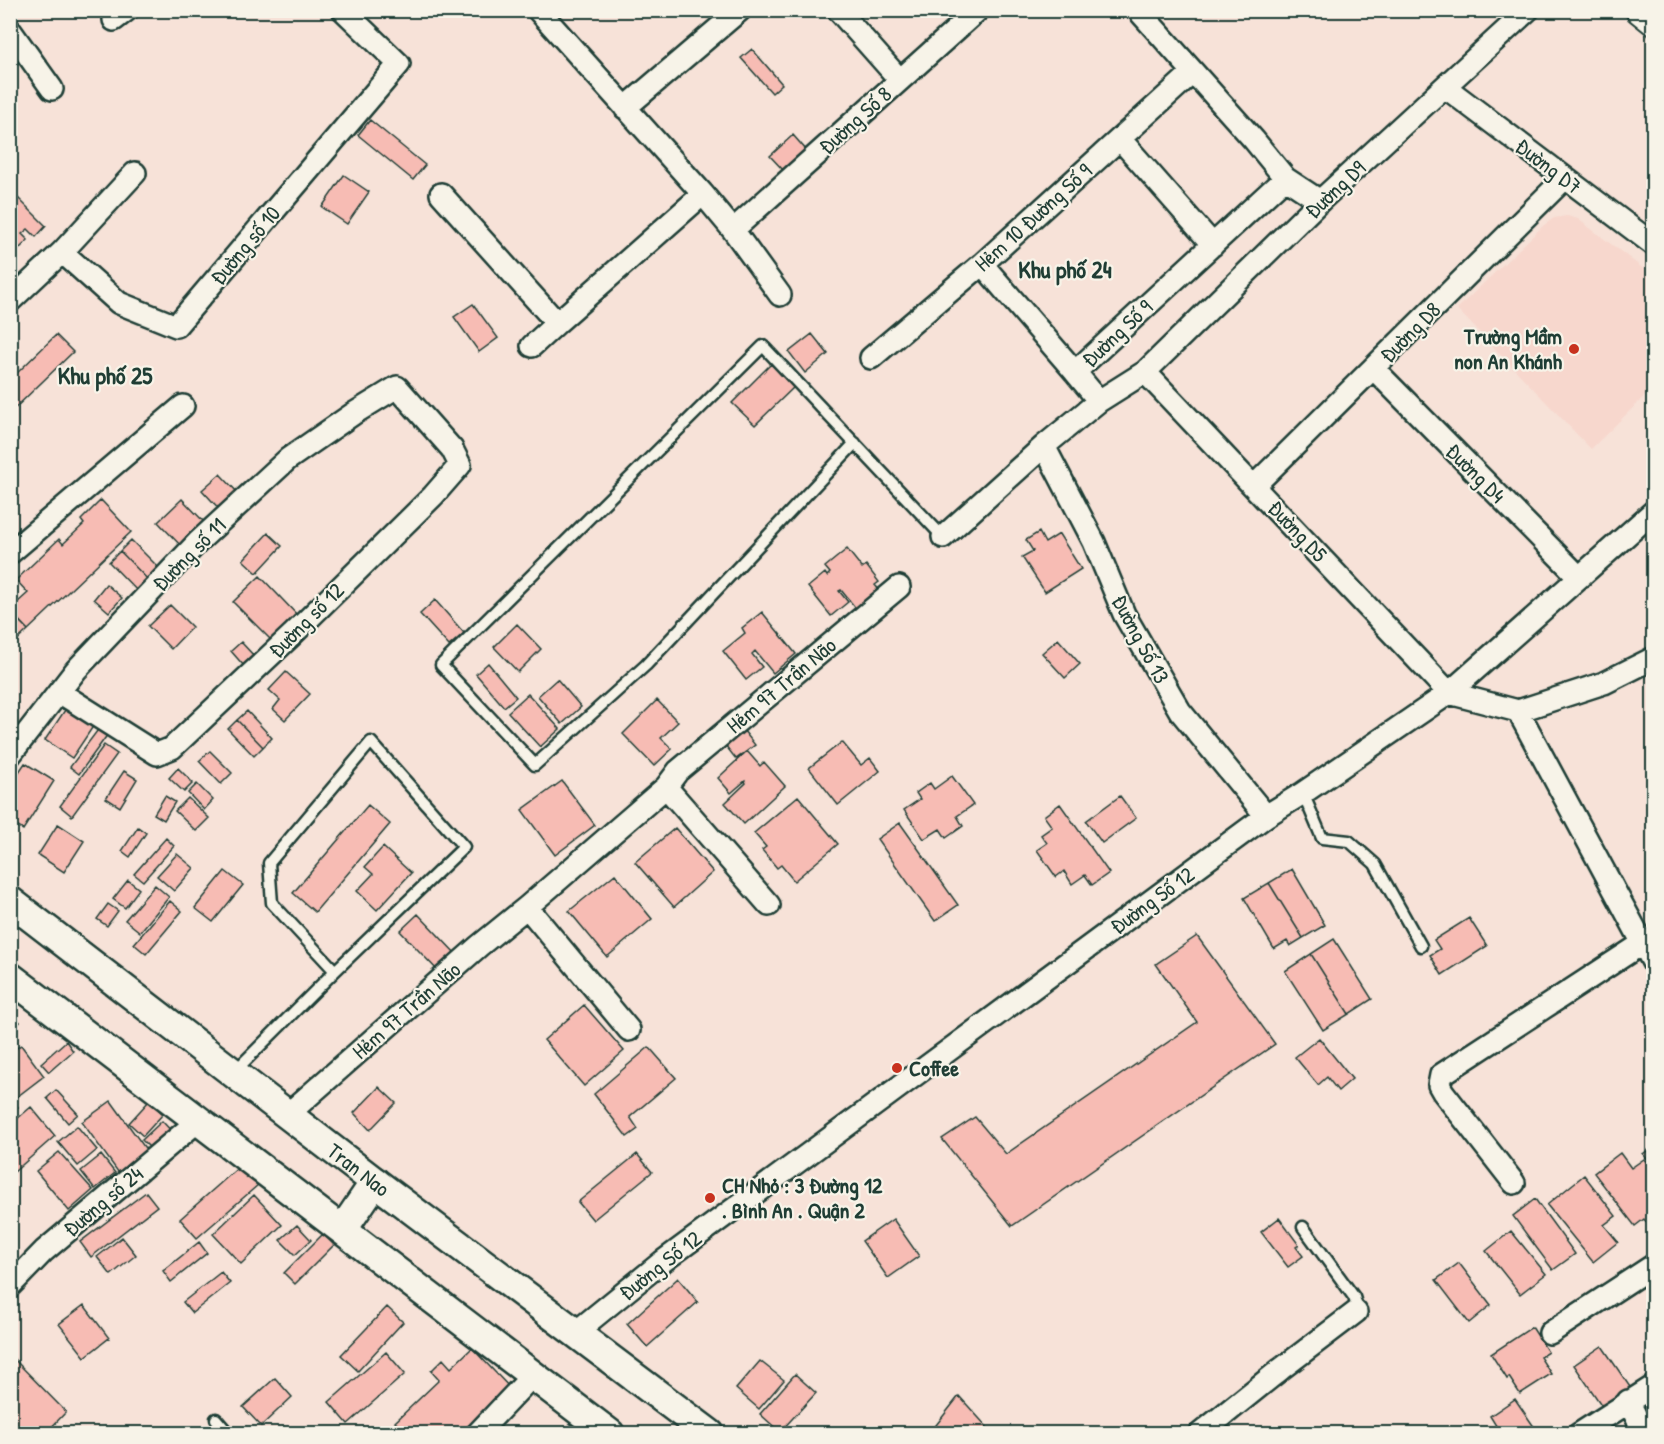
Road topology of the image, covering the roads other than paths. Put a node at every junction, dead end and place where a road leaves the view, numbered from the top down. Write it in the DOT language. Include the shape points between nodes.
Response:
graph roads {
  1 [pos="343,10"];
  2 [pos="538,10"];
  3 [pos="740,10"];
  4 [pos="838,10"];
  5 [pos="978,10"];
  6 [pos="1138,10"];
  7 [pos="1528,10"];
  8 [pos="1639,10"];
  9 [pos="1653,22"];
  10 [pos="11,33"];
  11 [pos="1192,73"];
  12 [pos="900,80"];
  13 [pos="1445,87"];
  14 [pos="52,89"];
  15 [pos="625,108"];
  16 [pos="1120,139"];
  17 [pos="135,173"];
  18 [pos="1285,178"];
  19 [pos="1565,178"];
  20 [pos="441,194"];
  21 [pos="703,194"];
  22 [pos="1320,201"];
  23 [pos="733,230"];
  24 [pos="1213,245"];
  25 [pos="1653,245"];
  26 [pos="62,252"];
  27 [pos="982,264"];
  28 [pos="780,295"];
  29 [pos="10,301"];
  30 [pos="557,323"];
  31 [pos="532,346"];
  32 [pos="871,358"];
  33 [pos="1373,368"];
  34 [pos="1075,372"];
  35 [pos="1145,372"];
  36 [pos="397,387"];
  37 [pos="1099,401"];
  38 [pos="183,406"];
  39 [pos="855,444"];
  40 [pos="1044,446"];
  41 [pos="1255,485"];
  42 [pos="1653,511"];
  43 [pos="943,537"];
  44 [pos="10,554"];
  45 [pos="1579,577"];
  46 [pos="898,587"];
  47 [pos="1653,658"];
  48 [pos="59,692"];
  49 [pos="1449,693"];
  50 [pos="1518,711"];
  51 [pos="10,755"];
  52 [pos="666,787"];
  53 [pos="1303,793"];
  54 [pos="1266,816"];
  55 [pos="10,901"];
  56 [pos="769,905"];
  57 [pos="527,907"];
  58 [pos="1643,943"];
  59 [pos="1421,946"];
  60 [pos="1653,964"];
  61 [pos="335,971"];
  62 [pos="10,977"];
  63 [pos="629,1030"];
  64 [pos="233,1073"];
  65 [pos="287,1115"];
  66 [pos="199,1120"];
  67 [pos="375,1182"];
  68 [pos="1514,1183"];
  69 [pos="1303,1227"];
  70 [pos="343,1229"];
  71 [pos="1653,1265"];
  72 [pos="10,1287"];
  73 [pos="1356,1312"];
  74 [pos="576,1332"];
  75 [pos="1550,1333"];
  76 [pos="533,1375"];
  77 [pos="1653,1386"];
  78 [pos="1628,1401"];
  79 [pos="216,1419"];
  80 [pos="229,1434"];
  81 [pos="477,1434"];
  82 [pos="610,1434"];
  83 [pos="710,1434"];
  84 [pos="1200,1434"];
  85 [pos="1579,1434"];
  86 [pos="1645,1434"];
  1 -- 26 [label="street, Đường số 10" via="399,64 176,326 118,303"];
  2 -- 15 [label="street"];
  3 -- 15 [label="street"];
  4 -- 12 [label="street"];
  5 -- 12 [label="street, Đường Số 8"];
  6 -- 11 [label="street"];
  7 -- 13 [label="street, Đường D9"];
  8 -- 9 [label="street"];
  10 -- 14 [label="street"];
  11 -- 16 [label="street, Hẻm 10 Đường Số 9"];
  11 -- 18 [label="street"];
  12 -- 23 [label="street, Đường Số 8"];
  13 -- 19 [label="street, Đường D7"];
  13 -- 22 [label="street, Đường D9"];
  15 -- 21 [label="street"];
  16 -- 24 [label="street"];
  16 -- 27 [label="street, Hẻm 10 Đường Số 9"];
  17 -- 26 [label="street"];
  18 -- 22 [label="street"];
  18 -- 24 [label="street, Đường Số 9"];
  19 -- 25 [label="street, Đường D7"];
  19 -- 33 [label="street, Đường D8"];
  20 -- 30 [label="street"];
  21 -- 23 [label="street"];
  21 -- 30 [label="street"];
  22 -- 35 [label="street, Đường D9"];
  23 -- 28 [label="street"];
  24 -- 34 [label="street, Đường Số 9"];
  26 -- 29 [label="street"];
  27 -- 32 [label="street, Hẻm 10 Đường Số 9"];
  27 -- 34 [label="street"];
  30 -- 31 [label="street"];
  33 -- 41 [label="street, Đường D8"];
  33 -- 45 [label="street, Đường D4"];
  34 -- 37 [label="street, Đường Số 9"];
  35 -- 37 [label="street, Đường D9"];
  35 -- 41 [label="street, Đường D5"];
  36 -- 48 [label="street, Đường số 11" via="288,459 261,483 198,543"];
  36 -- 48 [label="street, Đường số 12" via="452,449 460,465 292,635 172,748 156,754"];
  37 -- 40 [label="street, Đường Số 9"];
  38 -- 44 [label="street"];
  39 -- 39 [label="lane" via="646,665 535,765 441,665 763,346"];
  39 -- 43 [label="lane"];
  40 -- 43 [label="street, Đường Số 9"];
  40 -- 54 [label="street, Đường Số 13" via="1094,542 1124,614 1180,711"];
  41 -- 49 [label="street, Đường D5"];
  42 -- 45 [label="street"];
  45 -- 49 [label="street"];
  46 -- 52 [label="street, Hẻm 97 Trần Não" via="678,771"];
  47 -- 50 [label="street" via="1604,683"];
  48 -- 51 [label="street, Đường số 11"];
  49 -- 50 [label="street"];
  49 -- 53 [label="street, Đường Số 12"];
  50 -- 58 [label="street"];
  52 -- 56 [label="street"];
  52 -- 57 [label="street, Hẻm 97 Trần Não"];
  53 -- 54 [label="street, Đường Số 12"];
  53 -- 59 [label="lane" via="1322,838 1349,841 1375,864"];
  54 -- 74 [label="street, Đường Số 12" via="662,1262"];
  55 -- 64 [label="main road, Tran Nao"];
  57 -- 63 [label="street"];
  57 -- 65 [label="street, Hẻm 97 Trần Não"];
  58 -- 60 [label="street"];
  58 -- 68 [label="street" via="1441,1075 1439,1085 1443,1092"];
  61 -- 61 [label="lane" via="464,847 371,742 269,863 272,903"];
  61 -- 64 [label="lane"];
  62 -- 66 [label="main road"];
  64 -- 65 [label="main road, Tran Nao"];
  65 -- 67 [label="main road, Tran Nao"];
  66 -- 70 [label="main road"];
  66 -- 72 [label="street, Đường số 24" via="44,1251"];
  67 -- 70 [label="main road"];
  67 -- 74 [label="main road, Tran Nao"];
  69 -- 73 [label="lane" via="1354,1297"];
  70 -- 76 [label="main road"];
  71 -- 75 [label="street"];
  73 -- 84 [label="street"];
  74 -- 83 [label="main road, Tran Nao"];
  76 -- 81 [label="street"];
  76 -- 82 [label="main road"];
  77 -- 78 [label="street"];
  78 -- 85 [label="street"];
  78 -- 86 [label="street"];
  79 -- 80 [label="lane"];
}
